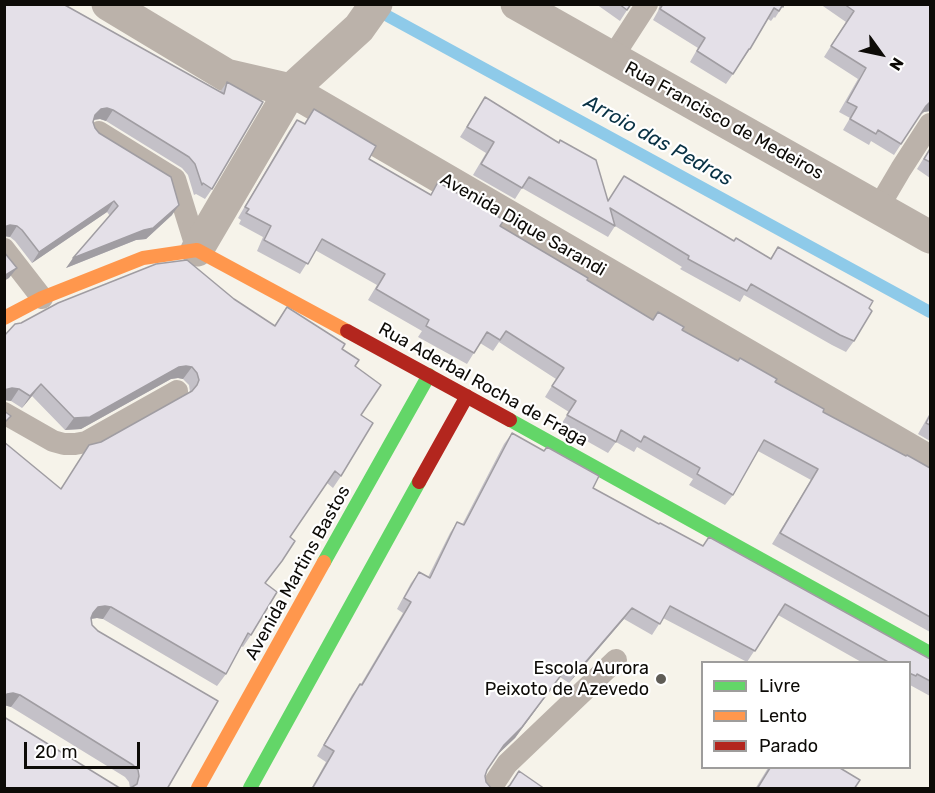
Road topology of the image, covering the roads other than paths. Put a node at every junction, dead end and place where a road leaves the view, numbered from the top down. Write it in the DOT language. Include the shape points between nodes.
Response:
graph roads {
  1 [pos="108,4"];
  2 [pos="517,4"];
  3 [pos="647,4"];
  4 [pos="368,16"];
  5 [pos="612,58"];
  6 [pos="291,90"];
  7 [pos="930,124"];
  8 [pos="99,132"];
  9 [pos="878,208"];
  10 [pos="930,237"];
  11 [pos="4,249"];
  12 [pos="197,250"];
  13 [pos="42,298"];
  14 [pos="4,318"];
  15 [pos="429,375"];
  16 [pos="177,390"];
  17 [pos="467,396"];
  18 [pos="4,413"];
  19 [pos="930,462"];
  20 [pos="930,653"];
  21 [pos="616,660"];
  22 [pos="219,703"];
  23 [pos="240,715"];
  24 [pos="198,789"];
  25 [pos="250,789"];
  26 [pos="490,789"];
  1 -- 6 [label="street, Avenida Dique Sarandi" via="226,75"];
  2 -- 5 [label="street, Rua Francisco de Medeiros"];
  3 -- 5 [label="lane"];
  4 -- 6 [label="street"];
  5 -- 9 [label="street, Rua Francisco de Medeiros"];
  6 -- 12 [label="street"];
  6 -- 19 [label="street, Avenida Dique Sarandi"];
  7 -- 9 [label="lane"];
  8 -- 12 [label="lane" via="175,179"];
  9 -- 10 [label="street, Rua Francisco de Medeiros"];
  11 -- 13 [label="lane"];
  12 -- 13 [label="street" via="143,258"];
  12 -- 15 [label="street, Rua Aderbal Rocha de Fraga"];
  13 -- 14 [label="street"];
  15 -- 17 [label="street, Rua Aderbal Rocha de Fraga"];
  15 -- 23 [label="street, Avenida Martins Bastos"];
  16 -- 18 [label="lane" via="86,442 75,444 53,441"];
  17 -- 20 [label="street, Rua Aderbal Rocha de Fraga"];
  17 -- 25 [label="street"];
  21 -- 26 [label="lane" via="507,764"];
  22 -- 23 [label="lane"];
  23 -- 24 [label="street, Avenida Martins Bastos"];
}
